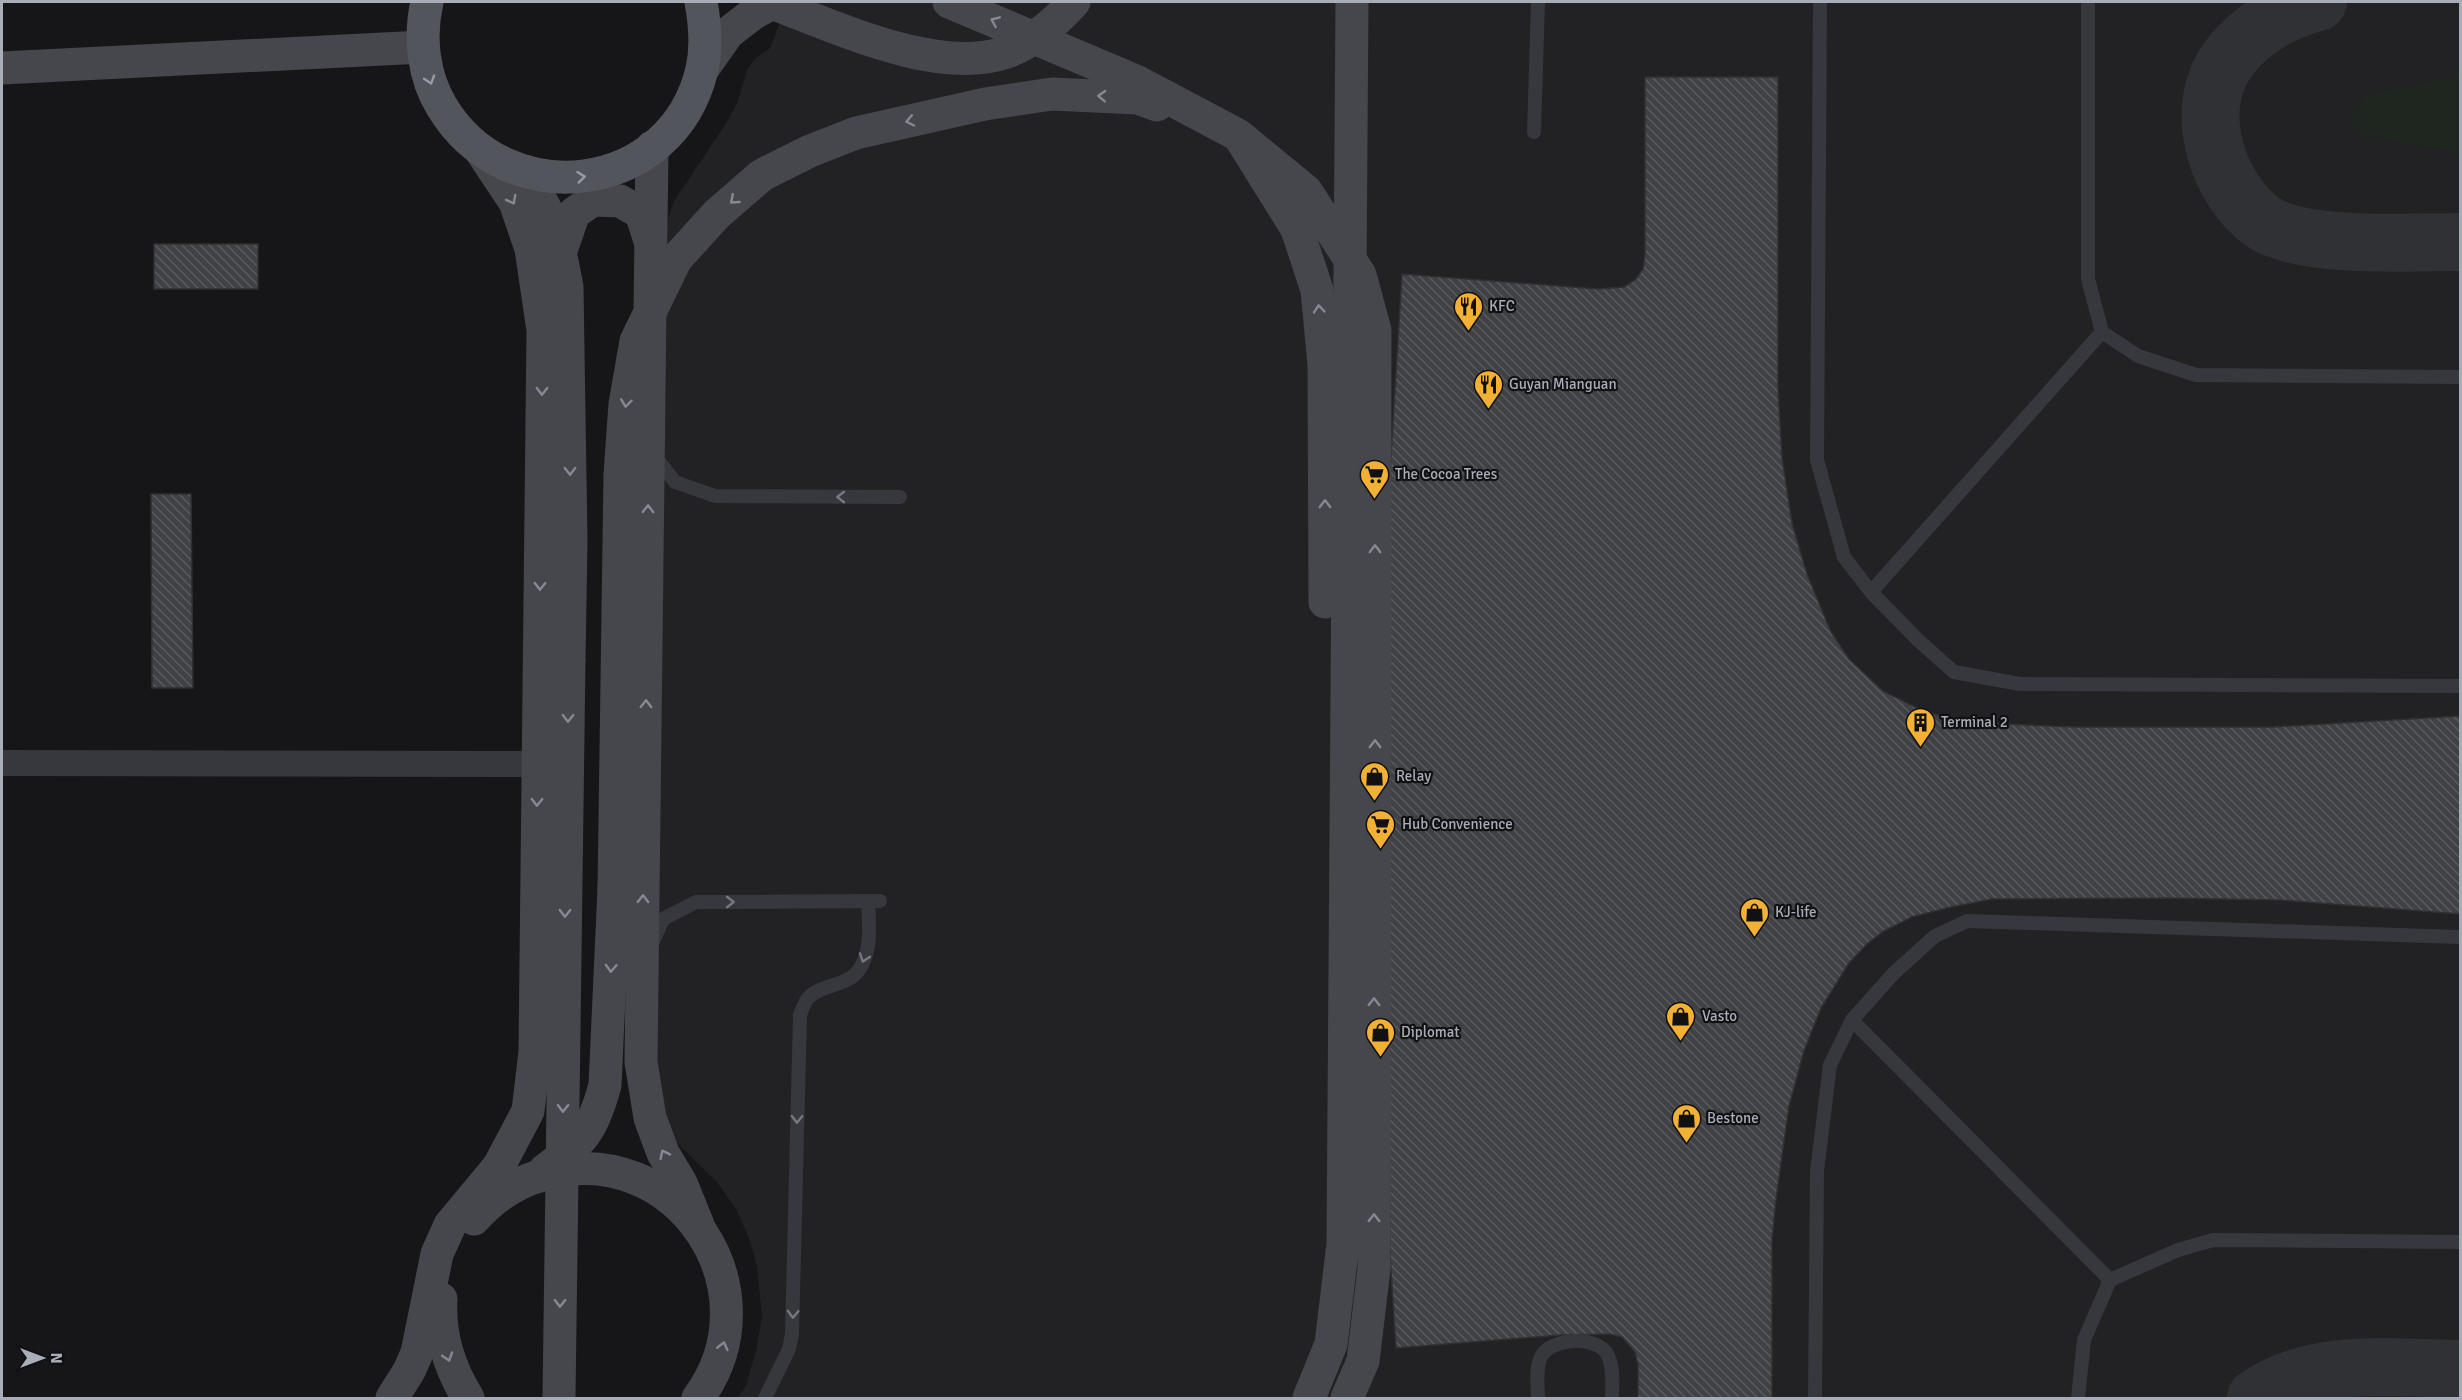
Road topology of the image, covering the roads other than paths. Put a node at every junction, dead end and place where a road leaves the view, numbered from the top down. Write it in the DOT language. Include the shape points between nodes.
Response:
graph roads {
  1 [pos="427,2"];
  2 [pos="702,2"];
  3 [pos="771,2"];
  4 [pos="949,2"];
  5 [pos="1074,2"];
  6 [pos="1352,2"];
  7 [pos="1538,2"];
  8 [pos="1820,2"];
  9 [pos="2088,2"];
  10 [pos="423,47"];
  11 [pos="2,68"];
  12 [pos="702,70"];
  13 [pos="1534,132"];
  14 [pos="1238,135"];
  15 [pos="652,147"];
  16 [pos="481,151"];
  17 [pos="520,172"];
  18 [pos="651,246"];
  19 [pos="561,250"];
  20 [pos="543,330"];
  21 [pos="2102,332"];
  22 [pos="2460,377"];
  23 [pos="649,448"];
  24 [pos="900,497"];
  25 [pos="1871,592"];
  26 [pos="2460,686"];
  27 [pos="2,763"];
  28 [pos="538,764"];
  29 [pos="2460,937"];
  30 [pos="642,965"];
  31 [pos="1852,1020"];
  32 [pos="516,1185"];
  33 [pos="480,1212"];
  34 [pos="698,1226"];
  35 [pos="2460,1242"];
  36 [pos="437,1254"];
  37 [pos="1374,1269"];
  38 [pos="2110,1280"];
  39 [pos="440,1315"];
  40 [pos="707,1391"];
  41 [pos="392,1398"];
  42 [pos="468,1398"];
  43 [pos="559,1398"];
  44 [pos="765,1398"];
  45 [pos="1298,1398"];
  46 [pos="1310,1398"];
  47 [pos="1347,1398"];
  48 [pos="1538,1398"];
  49 [pos="1612,1398"];
  50 [pos="1815,1398"];
  51 [pos="2078,1398"];
  1 -- 10 [label="main road"];
  2 -- 12 [label="main road"];
  3 -- 5 [label="main road" via="913,53 979,58 1006,53 1041,33"];
  3 -- 12 [label="main road" via="728,33"];
  14 -- 4 [label="main road, one-way, bridge" via="1138,82"];
  6 -- 46 [label="main road" via="1343,1244 1331,1344"];
  7 -- 13 [label="lane"];
  8 -- 25 [label="lane" via="1817,460 1844,557"];
  9 -- 21 [label="lane" via="2088,279"];
  10 -- 11 [label="main road"];
  10 -- 16 [label="main road, one-way" via="429,80 438,101 449,120"];
  12 -- 15 [label="main road" via="684,113"];
  14 -- 32 [label="main road, one-way, bridge" via="1137,98 1052,94 880,127 810,151 762,175 717,214 676,259 636,341 625,404 620,474 614,889 605,1085 596,1116 575,1148"];
  37 -- 14 [label="main road, one-way, bridge" via="1375,330 1360,275 1306,191"];
  45 -- 14 [label="main road, one-way" via="1315,1346 1328,1196 1324,366 1317,290 1296,229"];
  17 -- 15 [label="main road, one-way" via="554,178 589,176 612,170"];
  15 -- 18 [label="main road"];
  16 -- 17 [label="main road"];
  16 -- 20 [label="main road, one-way" via="515,202 531,249"];
  17 -- 19 [label="main road" via="540,194"];
  18 -- 19 [label="main road" via="641,213 620,201 593,200 574,213"];
  18 -- 23 [label="main road"];
  19 -- 20 [label="main road"];
  19 -- 43 [label="main road, one-way, bridge" via="567,287 571,541"];
  20 -- 28 [label="main road, one-way"];
  21 -- 22 [label="lane" via="2138,356 2196,375"];
  21 -- 25 [label="lane"];
  24 -- 23 [label="lane, one-way" via="714,496 675,482"];
  30 -- 23 [label="main road, one-way"];
  25 -- 26 [label="lane" via="1954,672 2020,684"];
  27 -- 28 [label="street"];
  28 -- 36 [label="main road, one-way" via="535,1052 528,1111 499,1166 450,1226"];
  29 -- 31 [label="lane" via="1967,921 1935,936 1894,973"];
  34 -- 30 [label="main road, one-way" via="650,1118 641,1062"];
  30 -- 44 [label="lane, one-way" via="663,919 696,902 874,901 862,968 843,982 817,991 808,998 800,1015 792,1334 789,1349"];
  31 -- 38 [label="lane"];
  31 -- 50 [label="lane" via="1830,1065 1817,1171"];
  32 -- 33 [label="main road"];
  32 -- 34 [label="main road" via="558,1170 625,1174 665,1194"];
  33 -- 36 [label="main road"];
  33 -- 39 [label="main road" via="446,1270"];
  40 -- 34 [label="main road, one-way" via="720,1356 727,1311 719,1266"];
  35 -- 38 [label="lane" via="2213,1240 2178,1250"];
  36 -- 39 [label="main road"];
  36 -- 41 [label="main road" via="417,1353"];
  37 -- 46 [label="main road, bridge" via="1343,1355"];
  37 -- 47 [label="main road, bridge" via="1363,1361"];
  38 -- 51 [label="lane" via="2084,1340"];
  39 -- 42 [label="main road, one-way" via="448,1359"];
  48 -- 49 [label="lane" via="1539,1360 1545,1350 1578,1341 1604,1350 1610,1362"];
}
